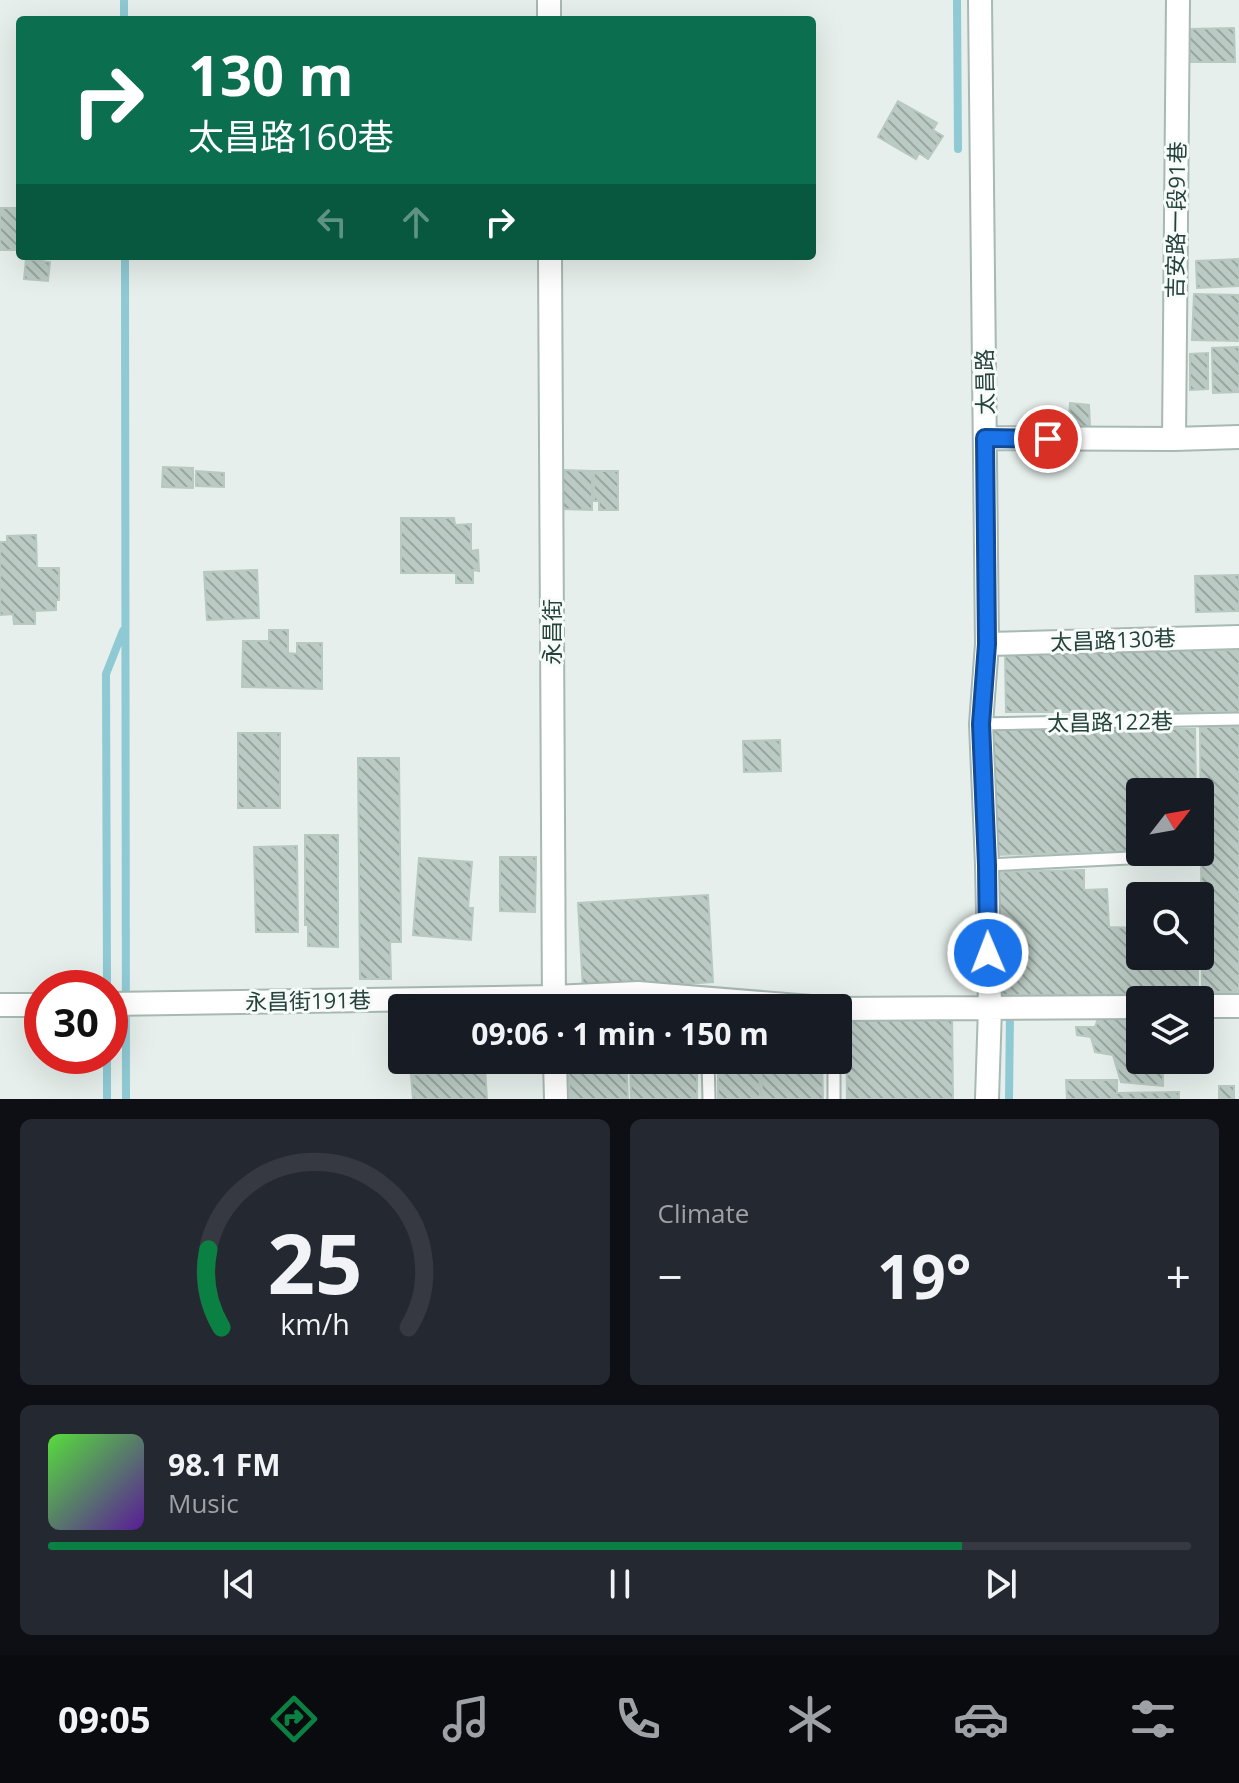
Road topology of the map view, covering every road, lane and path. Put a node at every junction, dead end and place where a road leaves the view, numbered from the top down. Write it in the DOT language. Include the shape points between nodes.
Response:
graph roads {
  1 [pos="980,0"];
  2 [pos="1178,0"];
  3 [pos="550,260"];
  4 [pos="1239,437"];
  5 [pos="985,438"];
  6 [pos="1174,439"];
  7 [pos="1239,637"];
  8 [pos="987,644"];
  9 [pos="1239,719"];
  10 [pos="981,724"];
  11 [pos="1126,858"];
  12 [pos="987,865"];
  13 [pos="554,994"];
  14 [pos="388,1003"];
  15 [pos="128,1004"];
  16 [pos="0,1005"];
  17 [pos="24,1005"];
  18 [pos="1214,1006"];
  19 [pos="1239,1006"];
  20 [pos="1126,1007"];
  21 [pos="990,1008"];
  22 [pos="852,1009"];
  23 [pos="555,1074"];
  24 [pos="708,1074"];
  25 [pos="834,1074"];
  26 [pos="556,1099"];
  27 [pos="709,1099"];
  28 [pos="834,1099"];
  29 [pos="987,1099"];
  1 -- 5 [label="street, 太昌路"];
  2 -- 6 [label="street, 吉安路一段91巷"];
  3 -- 13 [label="street, 永昌街"];
  4 -- 6 [label="street"];
  5 -- 6 [label="street"];
  5 -- 8 [label="street, 太昌路"];
  7 -- 8 [label="street, 太昌路130巷"];
  8 -- 10 [label="street, 太昌路"];
  9 -- 10 [label="lane, 太昌路122巷"];
  10 -- 12 [label="street, 太昌路"];
  11 -- 12 [label="lane"];
  12 -- 21 [label="street, 太昌路"];
  14 -- 15 [label="street, 永昌街191巷"];
  16 -- 17 [label="street"];
  18 -- 19 [label="street"];
  20 -- 21 [label="street"];
  21 -- 22 [label="street"];
  21 -- 29 [label="street, 太昌路"];
  23 -- 26 [label="street"];
  24 -- 27 [label="lane"];
  25 -- 28 [label="lane"];
}
